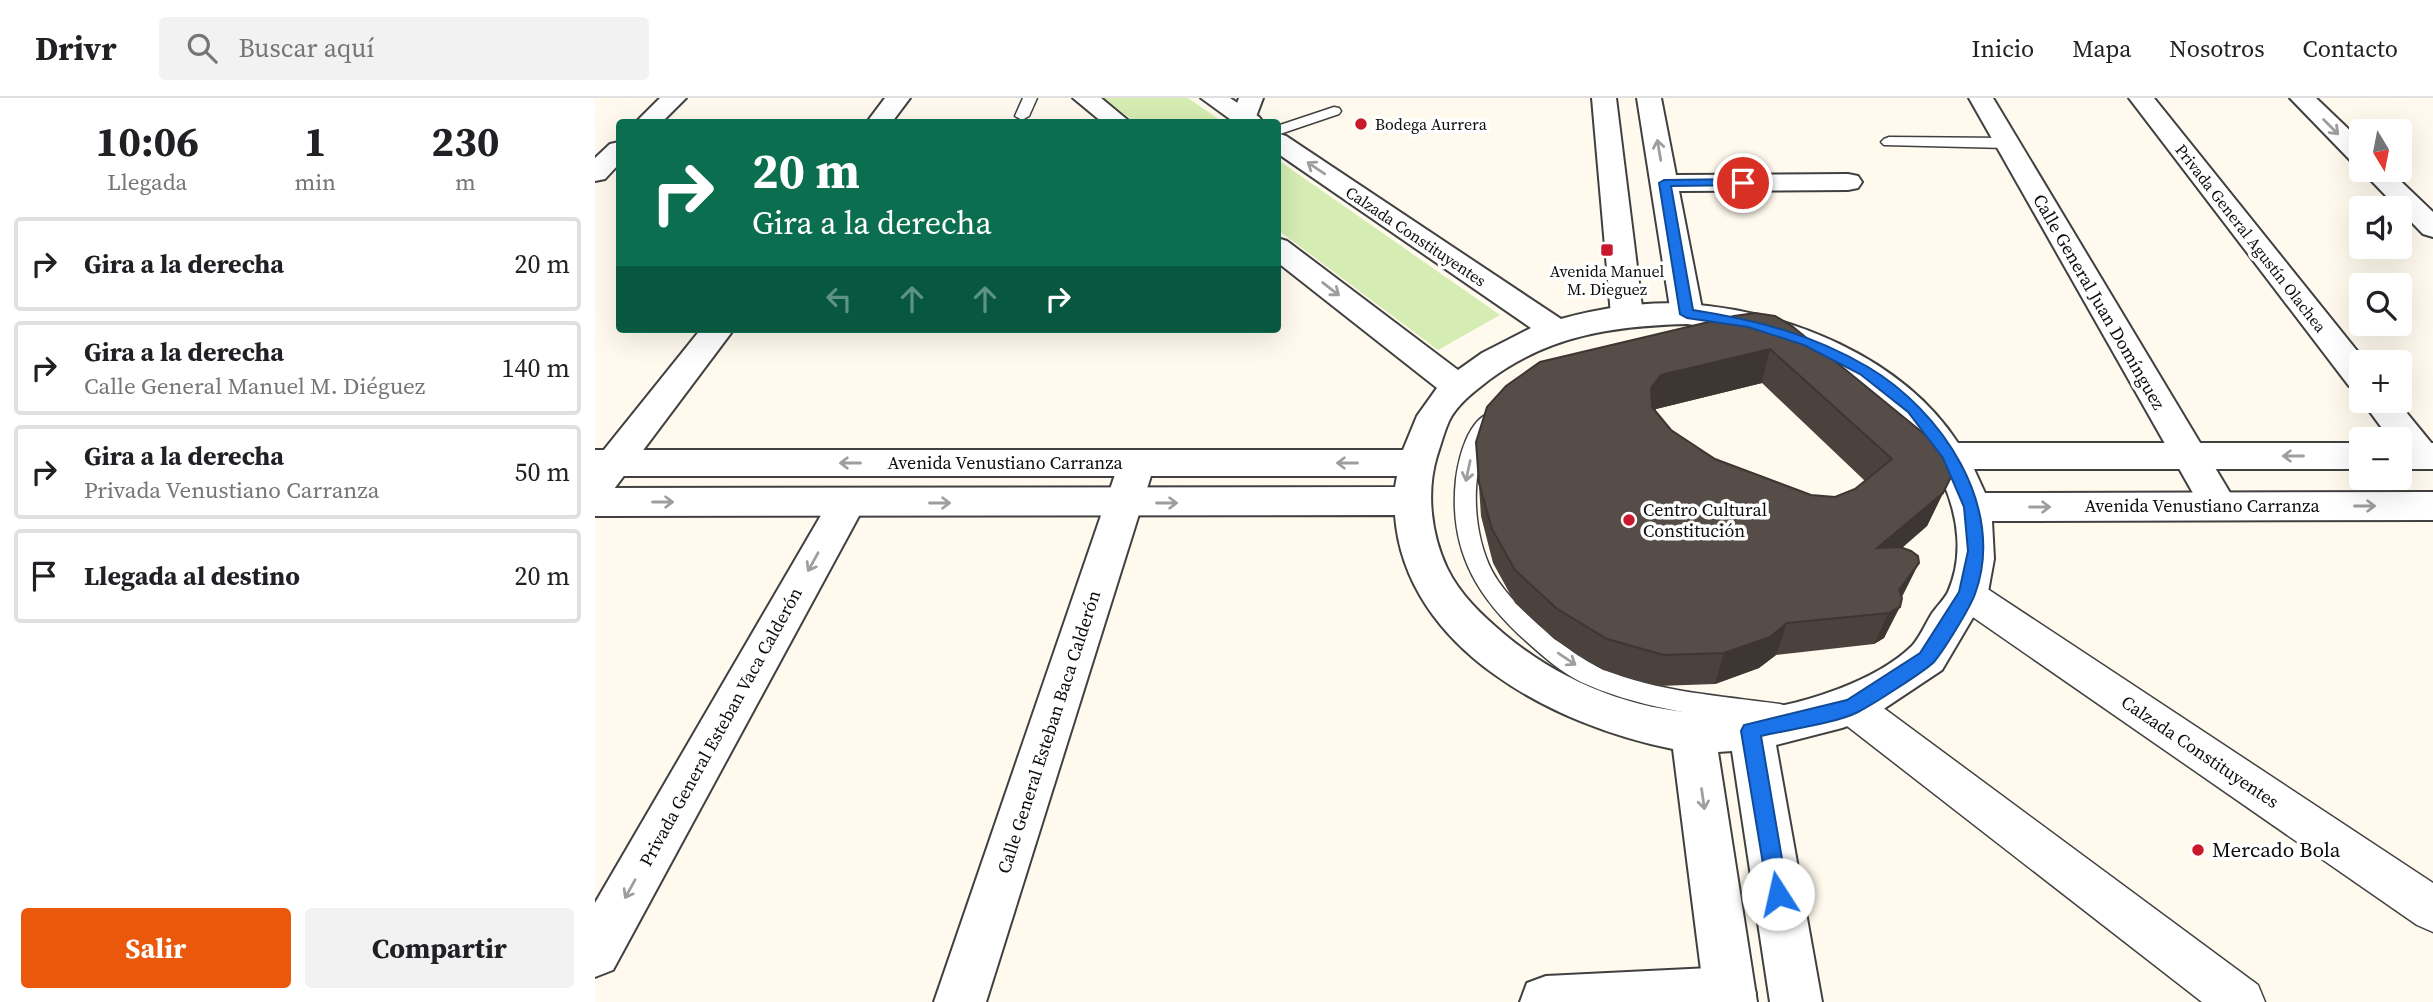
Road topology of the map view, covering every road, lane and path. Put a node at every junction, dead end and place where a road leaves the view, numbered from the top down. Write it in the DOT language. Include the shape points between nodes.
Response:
graph roads {
  1 [pos="674,98"];
  2 [pos="898,98"];
  3 [pos="1030,98"];
  4 [pos="1085,98"];
  5 [pos="1213,98"];
  6 [pos="1604,98"];
  7 [pos="1649,98"];
  8 [pos="1981,98"];
  9 [pos="2141,98"];
  10 [pos="2302,98"];
  11 [pos="1334,111"];
  12 [pos="1248,113"];
  13 [pos="1023,116"];
  14 [pos="651,119"];
  15 [pos="881,119"];
  16 [pos="1113,119"];
  17 [pos="1281,130"];
  18 [pos="1889,142"];
  19 [pos="2006,143"];
  20 [pos="1281,144"];
  21 [pos="2349,144"];
  22 [pos="616,153"];
  23 [pos="595,173"];
  24 [pos="1848,182"];
  25 [pos="2386,182"];
  26 [pos="1664,183"];
  27 [pos="2433,228"];
  28 [pos="1281,250"];
  29 [pos="1627,315"];
  30 [pos="1702,322"];
  31 [pos="1555,330"];
  32 [pos="715,333"];
  33 [pos="2349,363"];
  34 [pos="1459,388"];
  35 [pos="1511,402"];
  36 [pos="2388,413"];
  37 [pos="1895,424"];
  38 [pos="1941,444"];
  39 [pos="2189,456"];
  40 [pos="2349,456"];
  41 [pos="2418,456"];
  42 [pos="1137,463"];
  43 [pos="1415,463"];
  44 [pos="601,471"];
  45 [pos="595,502"];
  46 [pos="1411,502"];
  47 [pos="847,503"];
  48 [pos="1124,503"];
  49 [pos="2219,506"];
  50 [pos="2433,506"];
  51 [pos="1971,507"];
  52 [pos="1967,594"];
  53 [pos="1852,706"];
  54 [pos="1801,718"];
  55 [pos="1751,731"];
  56 [pos="1693,732"];
  57 [pos="2433,909"];
  58 [pos="595,952"];
  59 [pos="1731,997"];
  60 [pos="960,1002"];
  61 [pos="1546,1002"];
  62 [pos="1796,1002"];
  63 [pos="2241,1002"];
  1 -- 14 [label="street"];
  2 -- 15 [label="street"];
  3 -- 13 [label="lane"];
  4 -- 16 [label="street"];
  5 -- 12 [label="street"];
  6 -- 29 [label="street"];
  26 -- 7 [label="street, one-way"];
  8 -- 19 [label="street, Calle General Juan Domínguez"];
  9 -- 33 [label="street, Privada General Agustín Olachea"];
  10 -- 21 [label="street, one-way"];
  11 -- 17 [label="lane"];
  18 -- 19 [label="lane"];
  19 -- 39 [label="street, Calle General Juan Domínguez"];
  31 -- 20 [label="street, Calzada Constituyentes, one-way"];
  22 -- 23 [label="street"];
  24 -- 26 [label="street"];
  25 -- 27 [label="street"];
  26 -- 30 [label="street"];
  28 -- 34 [label="street, one-way"];
  29 -- 30 [label="street"];
  29 -- 31 [label="street"];
  30 -- 38 [label="street" via="1777,341 1809,342 1865,371 1913,409"];
  31 -- 34 [label="street" via="1487,364"];
  32 -- 44 [label="street"];
  34 -- 43 [label="street" via="1435,413"];
  35 -- 54 [label="lane, one-way" via="1485,425 1465,481 1471,542 1485,580 1516,617 1549,647 1594,677 1662,698"];
  36 -- 41 [label="street"];
  37 -- 38 [label="lane"];
  38 -- 39 [label="street"];
  38 -- 51 [label="street"];
  40 -- 39 [label="street, one-way"];
  39 -- 49 [label="street, Calle General Juan Domínguez"];
  43 -- 42 [label="street, Avenida Venustiano Carranza, one-way"];
  42 -- 44 [label="street, Avenida Venustiano Carranza, one-way"];
  42 -- 48 [label="street, Calle General Esteban Baca Calderón"];
  43 -- 46 [label="street"];
  45 -- 47 [label="street, one-way"];
  48 -- 46 [label="street, one-way"];
  46 -- 56 [label="street" via="1421,556 1452,612 1504,662 1573,701 1630,723"];
  47 -- 48 [label="street, one-way"];
  47 -- 58 [label="street, Privada General Esteban Vaca Calderón, one-way"];
  48 -- 60 [label="street, Calle General Esteban Baca Calderón"];
  49 -- 50 [label="street, Avenida Venustiano Carranza, one-way"];
  51 -- 49 [label="street, Avenida Venustiano Carranza, one-way"];
  51 -- 52 [label="street" via="1976,551"];
  52 -- 53 [label="street" via="1927,658"];
  52 -- 57 [label="street, Calzada Constituyentes"];
  53 -- 54 [label="street"];
  53 -- 63 [label="street"];
  54 -- 55 [label="street"];
  55 -- 56 [label="street"];
  55 -- 62 [label="street"];
  56 -- 59 [label="street, one-way"];
  59 -- 61 [label="street"];
}
